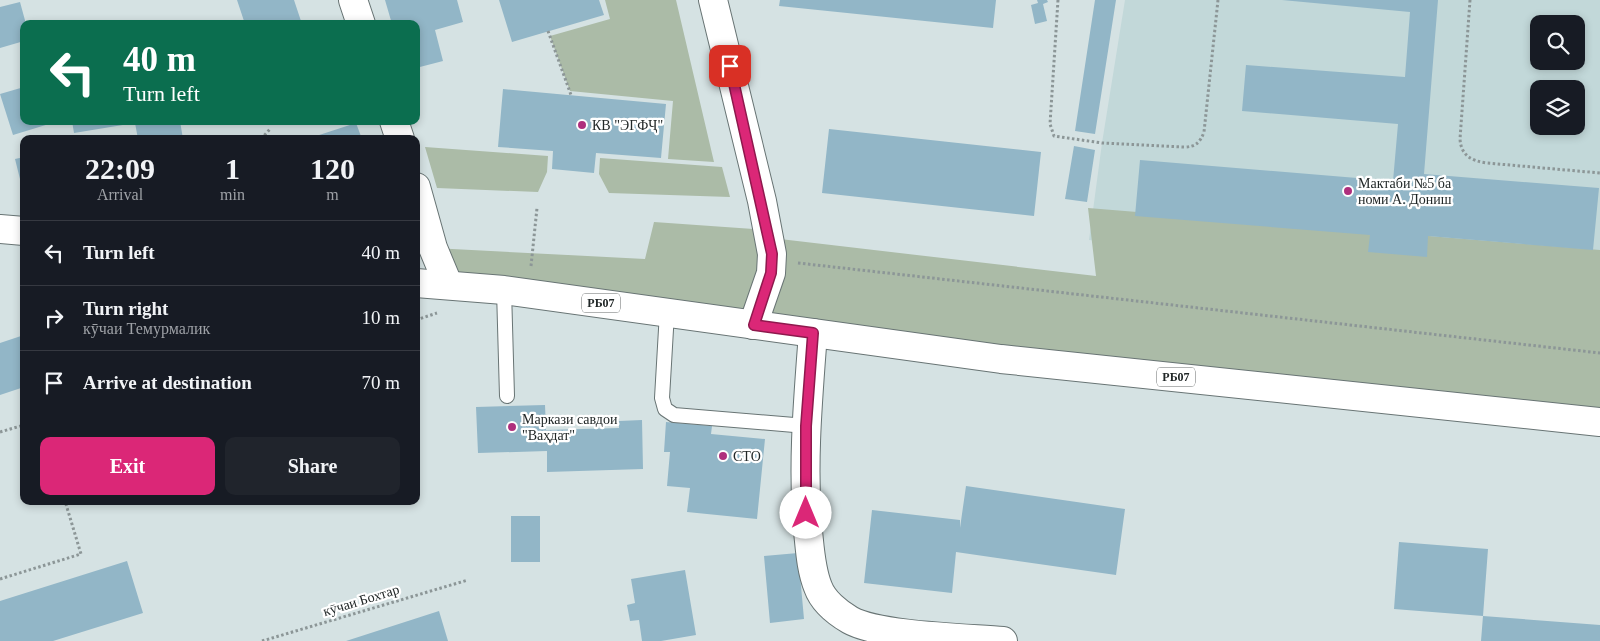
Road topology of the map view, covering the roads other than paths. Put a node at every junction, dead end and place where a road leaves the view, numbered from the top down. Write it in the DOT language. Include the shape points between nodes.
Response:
graph roads {
  1 [pos="353,0"];
  2 [pos="713,0"];
  3 [pos="360,20"];
  4 [pos="420,201"];
  5 [pos="0,229"];
  6 [pos="20,231"];
  7 [pos="0,247"];
  8 [pos="20,249"];
  9 [pos="420,278"];
  10 [pos="420,283"];
  11 [pos="448,284"];
  12 [pos="516,292"];
  13 [pos="667,312"];
  14 [pos="754,325"];
  15 [pos="813,333"];
  16 [pos="507,396"];
  17 [pos="1600,422"];
  18 [pos="806,426"];
  19 [pos="988,640"];
  1 -- 3 [label="main road"];
  2 -- 14 [label="main road" via="762,201 772,260 771,273"];
  4 -- 11 [label="main road" via="433,248"];
  5 -- 6 [label="main road"];
  7 -- 8 [label="main road"];
  9 -- 11 [label="main road, РБ07"];
  10 -- 11 [label="main road, РБ07"];
  11 -- 12 [label="main road, РБ07"];
  12 -- 13 [label="main road, РБ07"];
  12 -- 16 [label="lane"];
  13 -- 14 [label="main road, РБ07"];
  13 -- 18 [label="lane" via="664,409 674,415"];
  14 -- 15 [label="main road, РБ07"];
  15 -- 17 [label="main road, РБ07" via="1001,359"];
  15 -- 18 [label="main road"];
  18 -- 19 [label="main road" via="806,513 811,560 818,588 831,606 850,620 875,629"];
}
